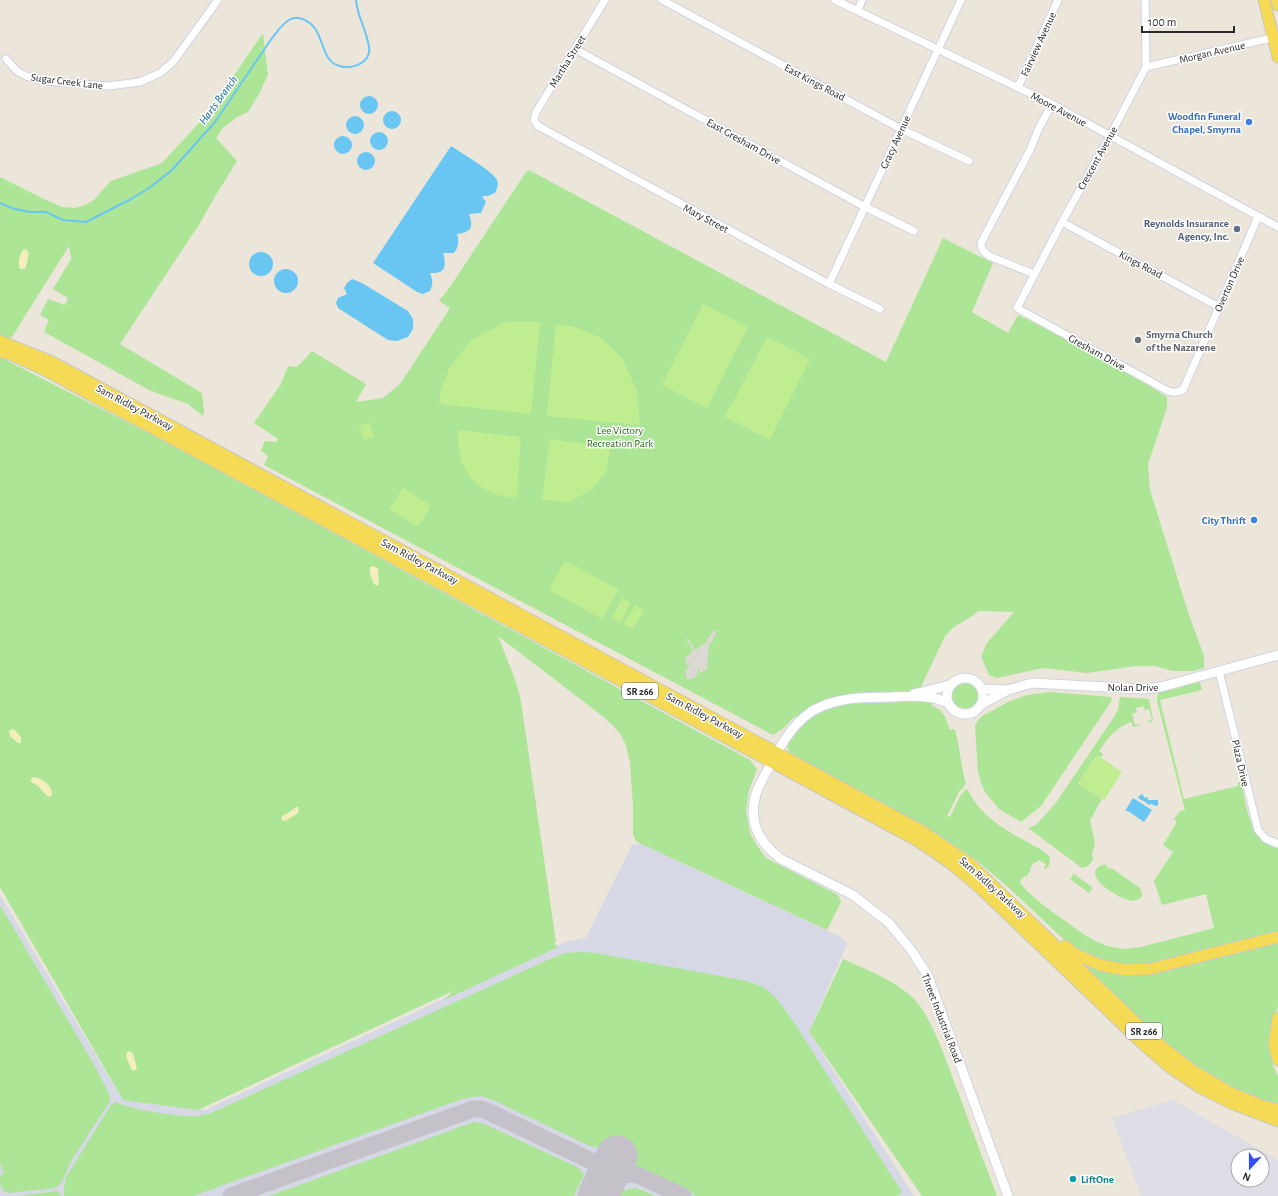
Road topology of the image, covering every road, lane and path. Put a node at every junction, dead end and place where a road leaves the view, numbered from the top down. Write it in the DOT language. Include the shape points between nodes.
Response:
graph roads {
  1 [pos="218,0"];
  2 [pos="605,0"];
  3 [pos="662,0"];
  4 [pos="835,0"];
  5 [pos="862,0"];
  6 [pos="961,0"];
  7 [pos="1058,0"];
  8 [pos="1145,0"];
  9 [pos="1264,0"];
  10 [pos="1277,0"];
  11 [pos="1278,5"];
  12 [pos="858,10"];
  13 [pos="1276,37"];
  14 [pos="575,49"];
  15 [pos="938,49"];
  16 [pos="1278,57"];
  17 [pos="6,59"];
  18 [pos="1146,67"];
  19 [pos="1018,87"];
  20 [pos="1052,104"];
  21 [pos="535,123"];
  22 [pos="902,129"];
  23 [pos="1110,136"];
  24 [pos="969,161"];
  25 [pos="865,207"];
  26 [pos="1258,217"];
  27 [pos="1062,222"];
  28 [pos="1278,228"];
  29 [pos="914,231"];
  30 [pos="1034,274"];
  31 [pos="828,284"];
  32 [pos="1219,307"];
  33 [pos="1017,308"];
  34 [pos="880,309"];
  35 [pos="0,341"];
  36 [pos="0,352"];
  37 [pos="1177,392"];
  38 [pos="1278,655"];
  39 [pos="1219,671"];
  40 [pos="950,686"];
  41 [pos="982,689"];
  42 [pos="1008,690"];
  43 [pos="906,696"];
  44 [pos="948,703"];
  45 [pos="982,704"];
  46 [pos="774,758"];
  47 [pos="1278,844"];
  48 [pos="1030,921"];
  49 [pos="1278,936"];
  50 [pos="1278,1018"];
  51 [pos="1278,1060"];
  52 [pos="1231,1103"];
  53 [pos="1278,1110"];
  54 [pos="1278,1121"];
  55 [pos="1278,1128"];
  56 [pos="1008,1196"];
  1 -- 17 [label="street, Sugar Creek Lane" via="173,62 160,73 140,82 108,86 45,81 17,71"];
  2 -- 14 [label="street, Martha Street"];
  3 -- 22 [label="street, East Kings Road"];
  4 -- 12 [label="street, Moore Avenue"];
  5 -- 12 [label="street"];
  6 -- 15 [label="street, Gracy Avenue"];
  7 -- 19 [label="street, Fairview Avenue"];
  8 -- 18 [label="street, Crescent Avenue"];
  9 -- 13 [label="main road"];
  10 -- 11 [label="main road"];
  12 -- 15 [label="street, Moore Avenue"];
  13 -- 16 [label="main road"];
  13 -- 18 [label="street, Morgan Avenue"];
  14 -- 21 [label="street, Martha Street" via="536,112"];
  14 -- 25 [label="street, East Gresham Drive"];
  15 -- 19 [label="street, Moore Avenue"];
  15 -- 22 [label="street, Gracy Avenue"];
  18 -- 23 [label="street, Crescent Avenue"];
  19 -- 20 [label="street, Moore Avenue"];
  20 -- 23 [label="street, Moore Avenue"];
  20 -- 30 [label="street" via="981,243 981,248 989,256"];
  21 -- 31 [label="street, Mary Street" via="546,132"];
  22 -- 24 [label="street, East Kings Road"];
  22 -- 25 [label="street, Gracy Avenue"];
  23 -- 26 [label="street, Moore Avenue"];
  23 -- 27 [label="street, Crescent Avenue"];
  25 -- 29 [label="street, East Gresham Drive"];
  25 -- 31 [label="street, Gracy Avenue"];
  26 -- 28 [label="street, Moore Avenue"];
  26 -- 32 [label="street, Overton Drive"];
  27 -- 30 [label="street, Crescent Avenue"];
  27 -- 32 [label="street, Kings Road"];
  30 -- 33 [label="street, Crescent Avenue"];
  31 -- 34 [label="street, Mary Street"];
  32 -- 37 [label="street, Overton Drive" via="1183,390"];
  33 -- 37 [label="street, Gresham Drive" via="1160,387"];
  35 -- 46 [label="main road, Sam Ridley Parkway / SR 266" via="59,366"];
  36 -- 46 [label="main road, Sam Ridley Parkway / SR 266" via="43,369"];
  38 -- 39 [label="street, Nolan Drive"];
  39 -- 42 [label="street, Nolan Drive" via="1151,689 1038,682"];
  39 -- 47 [label="street, Plaza Drive" via="1258,830 1266,839"];
  40 -- 41 [label="street" via="954,681 965,677 977,682"];
  40 -- 43 [label="street"];
  40 -- 44 [label="street" via="947,691"];
  41 -- 42 [label="street, Nolan Drive"];
  41 -- 45 [label="street"];
  42 -- 45 [label="street, Nolan Drive"];
  43 -- 44 [label="street" via="933,698"];
  43 -- 46 [label="street" via="843,699 814,710 786,737"];
  44 -- 45 [label="street" via="956,712 966,714 975,711"];
  46 -- 48 [label="main road, Sam Ridley Parkway / SR 266" via="922,831 969,862"];
  46 -- 52 [label="main road, Sam Ridley Parkway / SR 266" via="918,841 949,862 983,890 1171,1068"];
  46 -- 56 [label="street, Threet Industrial Road" via="760,783 755,799 754,823 758,834 764,845 781,859 853,895 889,923 912,950 928,976"];
  48 -- 49 [label="main road" via="1075,954 1100,965 1125,970 1150,969"];
  48 -- 53 [label="main road, Sam Ridley Parkway / SR 266" via="1155,1041 1192,1070 1229,1092"];
  50 -- 51 [label="main road" via="1274,1044"];
  52 -- 54 [label="main road, Sam Ridley Parkway / SR 266"];
  52 -- 55 [label="main road"];
}
